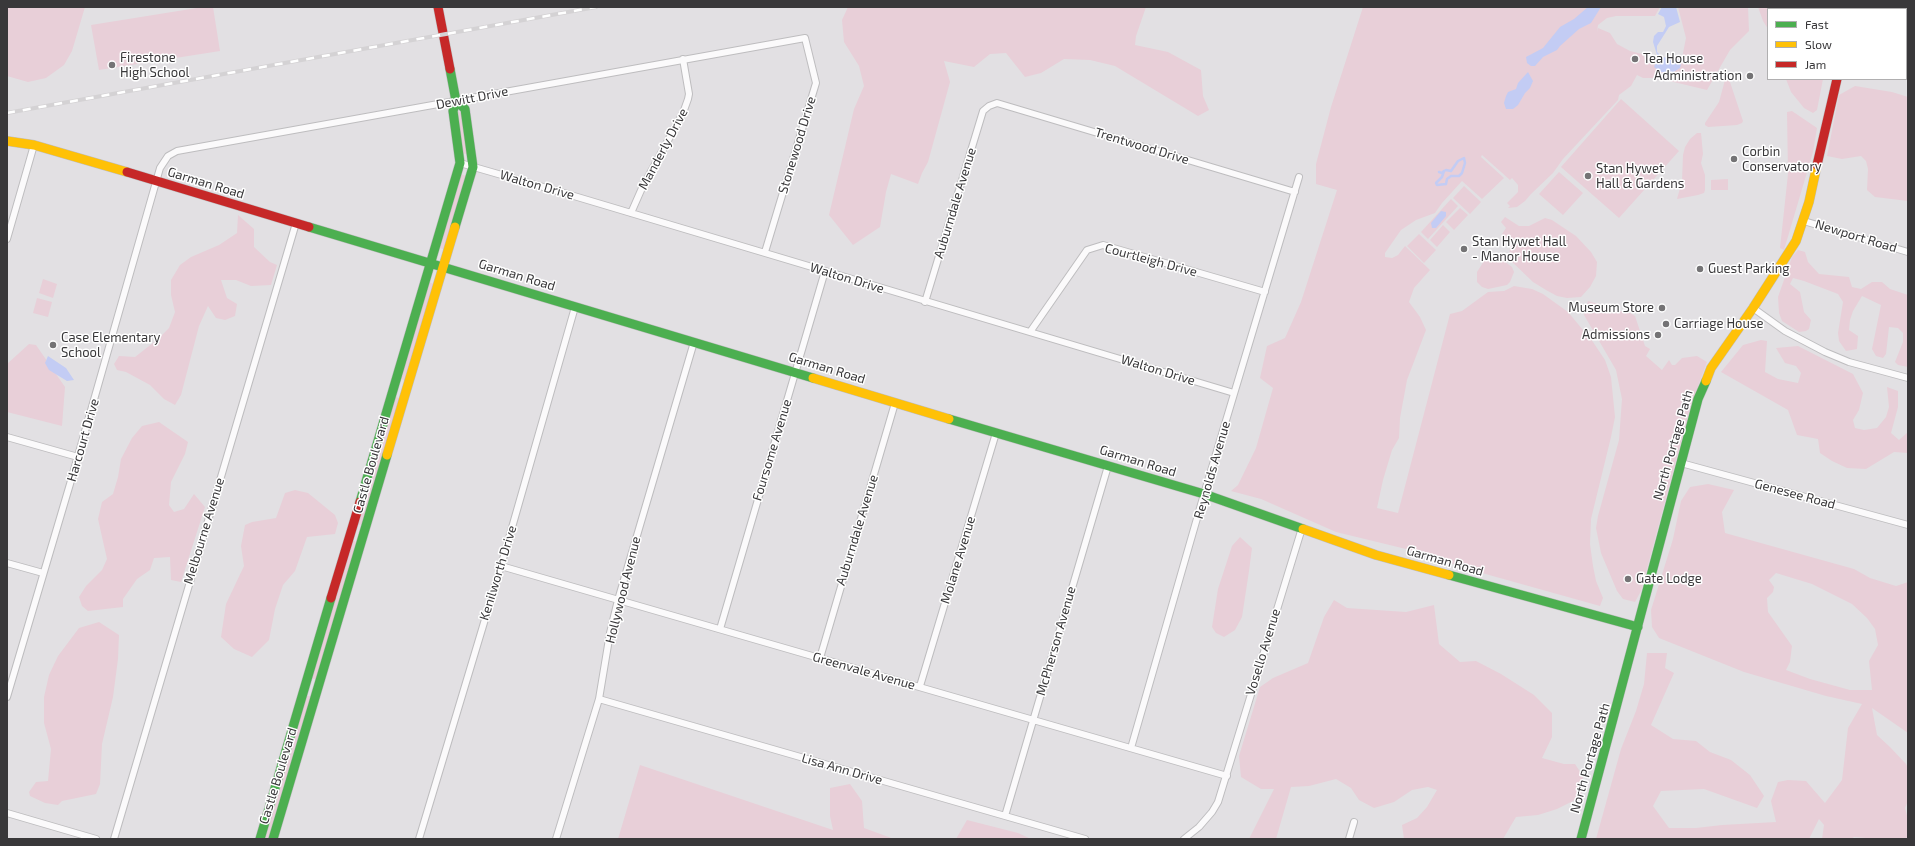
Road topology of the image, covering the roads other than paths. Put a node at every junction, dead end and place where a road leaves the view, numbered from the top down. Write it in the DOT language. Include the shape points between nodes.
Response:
graph roads {
  1 [pos="438,7"];
  2 [pos="805,38"];
  3 [pos="683,59"];
  4 [pos="1837,80"];
  5 [pos="456,101"];
  6 [pos="989,106"];
  7 [pos="7,141"];
  8 [pos="34,145"];
  9 [pos="460,163"];
  10 [pos="473,167"];
  11 [pos="1299,178"];
  12 [pos="157,181"];
  13 [pos="1295,192"];
  14 [pos="631,213"];
  15 [pos="1804,221"];
  16 [pos="296,223"];
  17 [pos="7,239"];
  18 [pos="765,252"];
  19 [pos="1908,252"];
  20 [pos="430,264"];
  21 [pos="442,268"];
  22 [pos="825,271"];
  23 [pos="1265,292"];
  24 [pos="926,302"];
  25 [pos="575,307"];
  26 [pos="1753,308"];
  27 [pos="1030,332"];
  28 [pos="694,342"];
  29 [pos="795,372"];
  30 [pos="1908,378"];
  31 [pos="395,384"];
  32 [pos="407,387"];
  33 [pos="1234,393"];
  34 [pos="895,403"];
  35 [pos="996,433"];
  36 [pos="7,437"];
  37 [pos="78,457"];
  38 [pos="1681,463"];
  39 [pos="1108,466"];
  40 [pos="1204,494"];
  41 [pos="1908,525"];
  42 [pos="1302,528"];
  43 [pos="351,530"];
  44 [pos="364,534"];
  45 [pos="7,563"];
  46 [pos="501,566"];
  47 [pos="42,573"];
  48 [pos="618,600"];
  49 [pos="1638,627"];
  50 [pos="720,629"];
  51 [pos="820,658"];
  52 [pos="306,684"];
  53 [pos="920,686"];
  54 [pos="318,687"];
  55 [pos="7,697"];
  56 [pos="599,699"];
  57 [pos="1033,720"];
  58 [pos="1131,748"];
  59 [pos="1227,776"];
  60 [pos="7,813"];
  61 [pos="1005,816"];
  62 [pos="1354,822"];
  63 [pos="96,839"];
  64 [pos="114,839"];
  65 [pos="260,839"];
  66 [pos="273,839"];
  67 [pos="419,839"];
  68 [pos="556,839"];
  69 [pos="1085,839"];
  70 [pos="1184,839"];
  71 [pos="1349,839"];
  72 [pos="1581,839"];
  1 -- 5 [label="street, Castle Boulevard"];
  2 -- 3 [label="street, Dewitt Drive"];
  2 -- 18 [label="street, Stonewood Drive" via="816,83"];
  3 -- 5 [label="street, Dewitt Drive"];
  3 -- 14 [label="street, Manderly Drive" via="688,99"];
  4 -- 15 [label="street, North Portage Path"];
  5 -- 9 [label="street, Castle Boulevard" via="453,111"];
  5 -- 10 [label="street, Castle Boulevard" via="465,109"];
  5 -- 12 [label="street, Dewitt Drive" via="177,151 168,156 160,168"];
  6 -- 13 [label="street, Trentwood Drive" via="997,103 1005,105"];
  6 -- 24 [label="street, Auburndale Avenue" via="983,111"];
  7 -- 8 [label="street, Garman Road"];
  8 -- 12 [label="street, Garman Road"];
  8 -- 17 [label="street"];
  9 -- 10 [label="street, Walton Drive"];
  9 -- 20 [label="street, Castle Boulevard"];
  10 -- 14 [label="street, Walton Drive"];
  10 -- 21 [label="street, Castle Boulevard"];
  11 -- 13 [label="street, Reynolds Avenue"];
  12 -- 16 [label="street, Garman Road"];
  12 -- 37 [label="street, Harcourt Drive"];
  13 -- 23 [label="street, Reynolds Avenue"];
  14 -- 18 [label="street, Walton Drive"];
  15 -- 19 [label="street, Newport Road"];
  15 -- 26 [label="street, North Portage Path" via="1790,250"];
  16 -- 20 [label="street, Garman Road"];
  16 -- 64 [label="street, Melbourne Avenue"];
  18 -- 22 [label="street, Walton Drive"];
  20 -- 21 [label="street, Garman Road"];
  20 -- 31 [label="street, Castle Boulevard"];
  21 -- 25 [label="street, Garman Road"];
  21 -- 32 [label="street, Castle Boulevard"];
  22 -- 24 [label="street, Walton Drive"];
  22 -- 29 [label="street, Foursome Avenue"];
  23 -- 27 [label="street, Courtleigh Drive" via="1103,245 1087,250"];
  23 -- 33 [label="street, Reynolds Avenue"];
  24 -- 27 [label="street, Walton Drive"];
  25 -- 28 [label="street, Garman Road"];
  25 -- 46 [label="street, Kenilworth Drive"];
  26 -- 30 [label="street" via="1785,331 1825,352 1849,362"];
  26 -- 38 [label="street, North Portage Path" via="1711,368 1698,399"];
  27 -- 33 [label="street, Walton Drive"];
  28 -- 29 [label="street, Garman Road"];
  28 -- 48 [label="street, Hollywood Avenue"];
  29 -- 34 [label="street, Garman Road"];
  29 -- 50 [label="street, Foursome Avenue"];
  31 -- 32 [label="street"];
  31 -- 43 [label="street, Castle Boulevard"];
  32 -- 44 [label="street, Castle Boulevard"];
  33 -- 40 [label="street, Reynolds Avenue"];
  34 -- 35 [label="street, Garman Road"];
  34 -- 51 [label="street, Auburndale Avenue"];
  35 -- 39 [label="street, Garman Road"];
  35 -- 53 [label="street, Molane Avenue"];
  36 -- 37 [label="street"];
  37 -- 47 [label="street, Harcourt Drive"];
  38 -- 41 [label="street, Genesee Road"];
  38 -- 49 [label="street, North Portage Path"];
  39 -- 40 [label="street, Garman Road"];
  39 -- 57 [label="street, McPherson Avenue"];
  40 -- 42 [label="street, Garman Road"];
  40 -- 58 [label="street, Reynolds Avenue"];
  42 -- 49 [label="street, Garman Road" via="1376,555"];
  42 -- 59 [label="street, Vosello Avenue"];
  43 -- 44 [label="street"];
  43 -- 52 [label="street, Castle Boulevard"];
  44 -- 54 [label="street, Castle Boulevard"];
  45 -- 47 [label="street"];
  46 -- 48 [label="street, Greenvale Avenue"];
  46 -- 67 [label="street, Kenilworth Drive"];
  47 -- 55 [label="street, Harcourt Drive"];
  48 -- 50 [label="street, Greenvale Avenue"];
  48 -- 56 [label="street, Hollywood Avenue"];
  49 -- 72 [label="street, North Portage Path"];
  50 -- 51 [label="street, Greenvale Avenue"];
  51 -- 53 [label="street, Greenvale Avenue"];
  52 -- 54 [label="street"];
  52 -- 65 [label="street, Castle Boulevard"];
  53 -- 57 [label="street, Greenvale Avenue"];
  54 -- 66 [label="street, Castle Boulevard"];
  56 -- 61 [label="street, Lisa Ann Drive"];
  56 -- 68 [label="street, Hollywood Avenue"];
  57 -- 58 [label="street, Greenvale Avenue"];
  57 -- 61 [label="street, McPherson Avenue"];
  58 -- 59 [label="street, Greenvale Avenue"];
  59 -- 70 [label="street" via="1212,812"];
  60 -- 63 [label="street"];
  61 -- 69 [label="street, Lisa Ann Drive"];
  62 -- 71 [label="street"];
}
